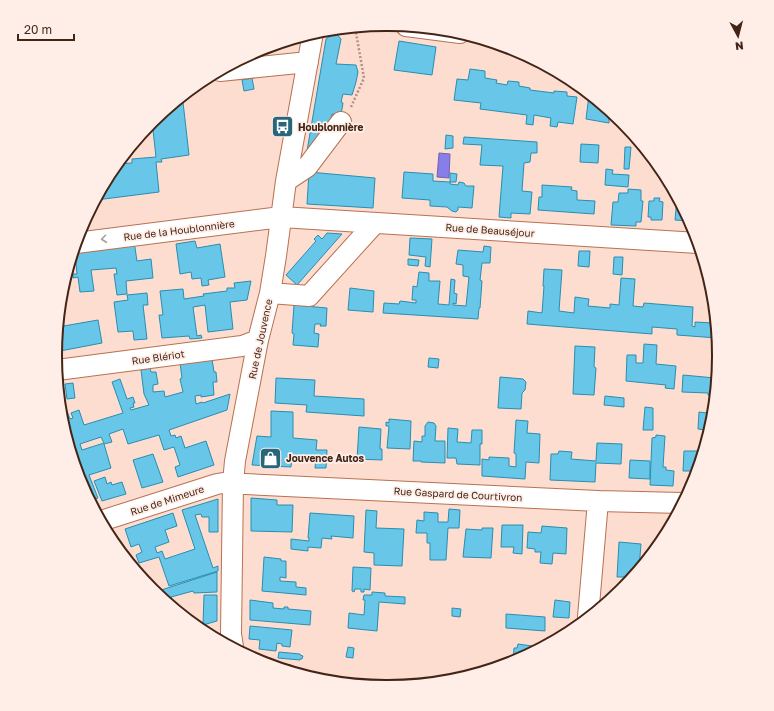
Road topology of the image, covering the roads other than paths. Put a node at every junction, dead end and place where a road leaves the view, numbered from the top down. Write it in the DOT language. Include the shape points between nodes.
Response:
graph roads {
  1 [pos="312,40"];
  2 [pos="308,62"];
  3 [pos="233,70"];
  4 [pos="341,122"];
  5 [pos="286,181"];
  6 [pos="281,217"];
  7 [pos="375,223"];
  8 [pos="83,242"];
  9 [pos="691,243"];
  10 [pos="270,293"];
  11 [pos="258,340"];
  12 [pos="63,369"];
  13 [pos="233,483"];
  14 [pos="598,501"];
  15 [pos="676,503"];
  16 [pos="107,519"];
  17 [pos="589,610"];
  18 [pos="226,638"];
  1 -- 2 [label="street, Rue de Jouvence"];
  2 -- 3 [label="street"];
  2 -- 5 [label="street, Rue de Jouvence"];
  4 -- 5 [label="street" via="307,167"];
  5 -- 6 [label="street, Rue de Jouvence"];
  6 -- 7 [label="street, Rue de Beauséjour"];
  6 -- 8 [label="street, Rue de la Houblonnière, one-way"];
  6 -- 10 [label="street, Rue de Jouvence"];
  7 -- 9 [label="street, Rue de Beauséjour"];
  7 -- 10 [label="street" via="309,296"];
  10 -- 11 [label="street, Rue de Jouvence"];
  11 -- 12 [label="street, Rue Blériot" via="242,346"];
  11 -- 13 [label="street, Rue de Jouvence"];
  13 -- 14 [label="street, Rue Gaspard de Courtivron"];
  13 -- 16 [label="street, Rue de Mimeure" via="217,484"];
  13 -- 18 [label="street, Rue de Jouvence"];
  14 -- 15 [label="street, Rue Gaspard de Courtivron"];
  14 -- 17 [label="street"];
}
